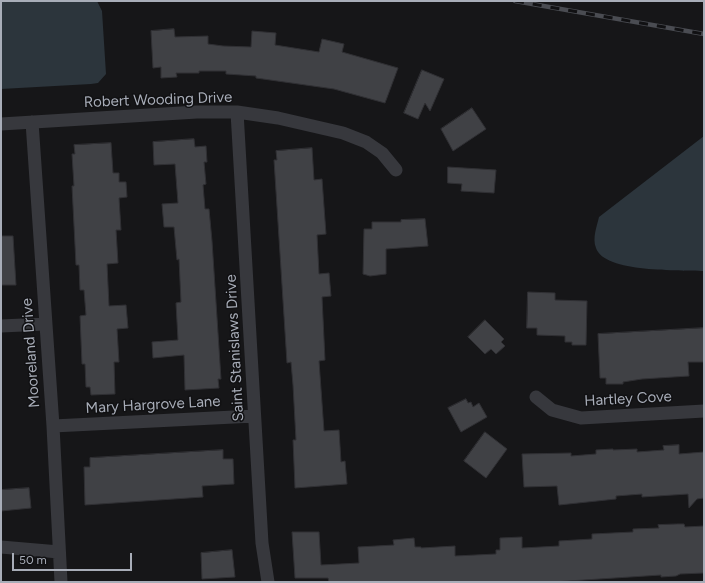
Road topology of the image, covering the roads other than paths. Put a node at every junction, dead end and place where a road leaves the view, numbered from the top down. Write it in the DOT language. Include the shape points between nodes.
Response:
graph roads {
  1 [pos="237,112"];
  2 [pos="32,122"];
  3 [pos="1,124"];
  4 [pos="396,170"];
  5 [pos="45,324"];
  6 [pos="1,326"];
  7 [pos="536,396"];
  8 [pos="704,411"];
  9 [pos="254,416"];
  10 [pos="53,426"];
  11 [pos="1,547"];
  12 [pos="59,552"];
  13 [pos="61,582"];
  14 [pos="268,582"];
  1 -- 2 [label="street, Robert Wooding Drive"];
  1 -- 4 [label="street, Robert Wooding Drive" via="278,118 343,133 366,142 382,153"];
  1 -- 9 [label="street, Saint Stanislaws Drive"];
  2 -- 3 [label="street, Robert Wooding Drive"];
  2 -- 5 [label="street, Mooreland Drive"];
  5 -- 6 [label="street"];
  5 -- 10 [label="street, Mooreland Drive"];
  7 -- 8 [label="street, Hartley Cove" via="552,410 581,418"];
  9 -- 10 [label="street, Mary Hargrove Lane"];
  9 -- 14 [label="street, Saint Stanislaws Drive" via="262,543"];
  10 -- 12 [label="street, Mooreland Drive"];
  11 -- 12 [label="street"];
  12 -- 13 [label="street, Mooreland Drive"];
}
